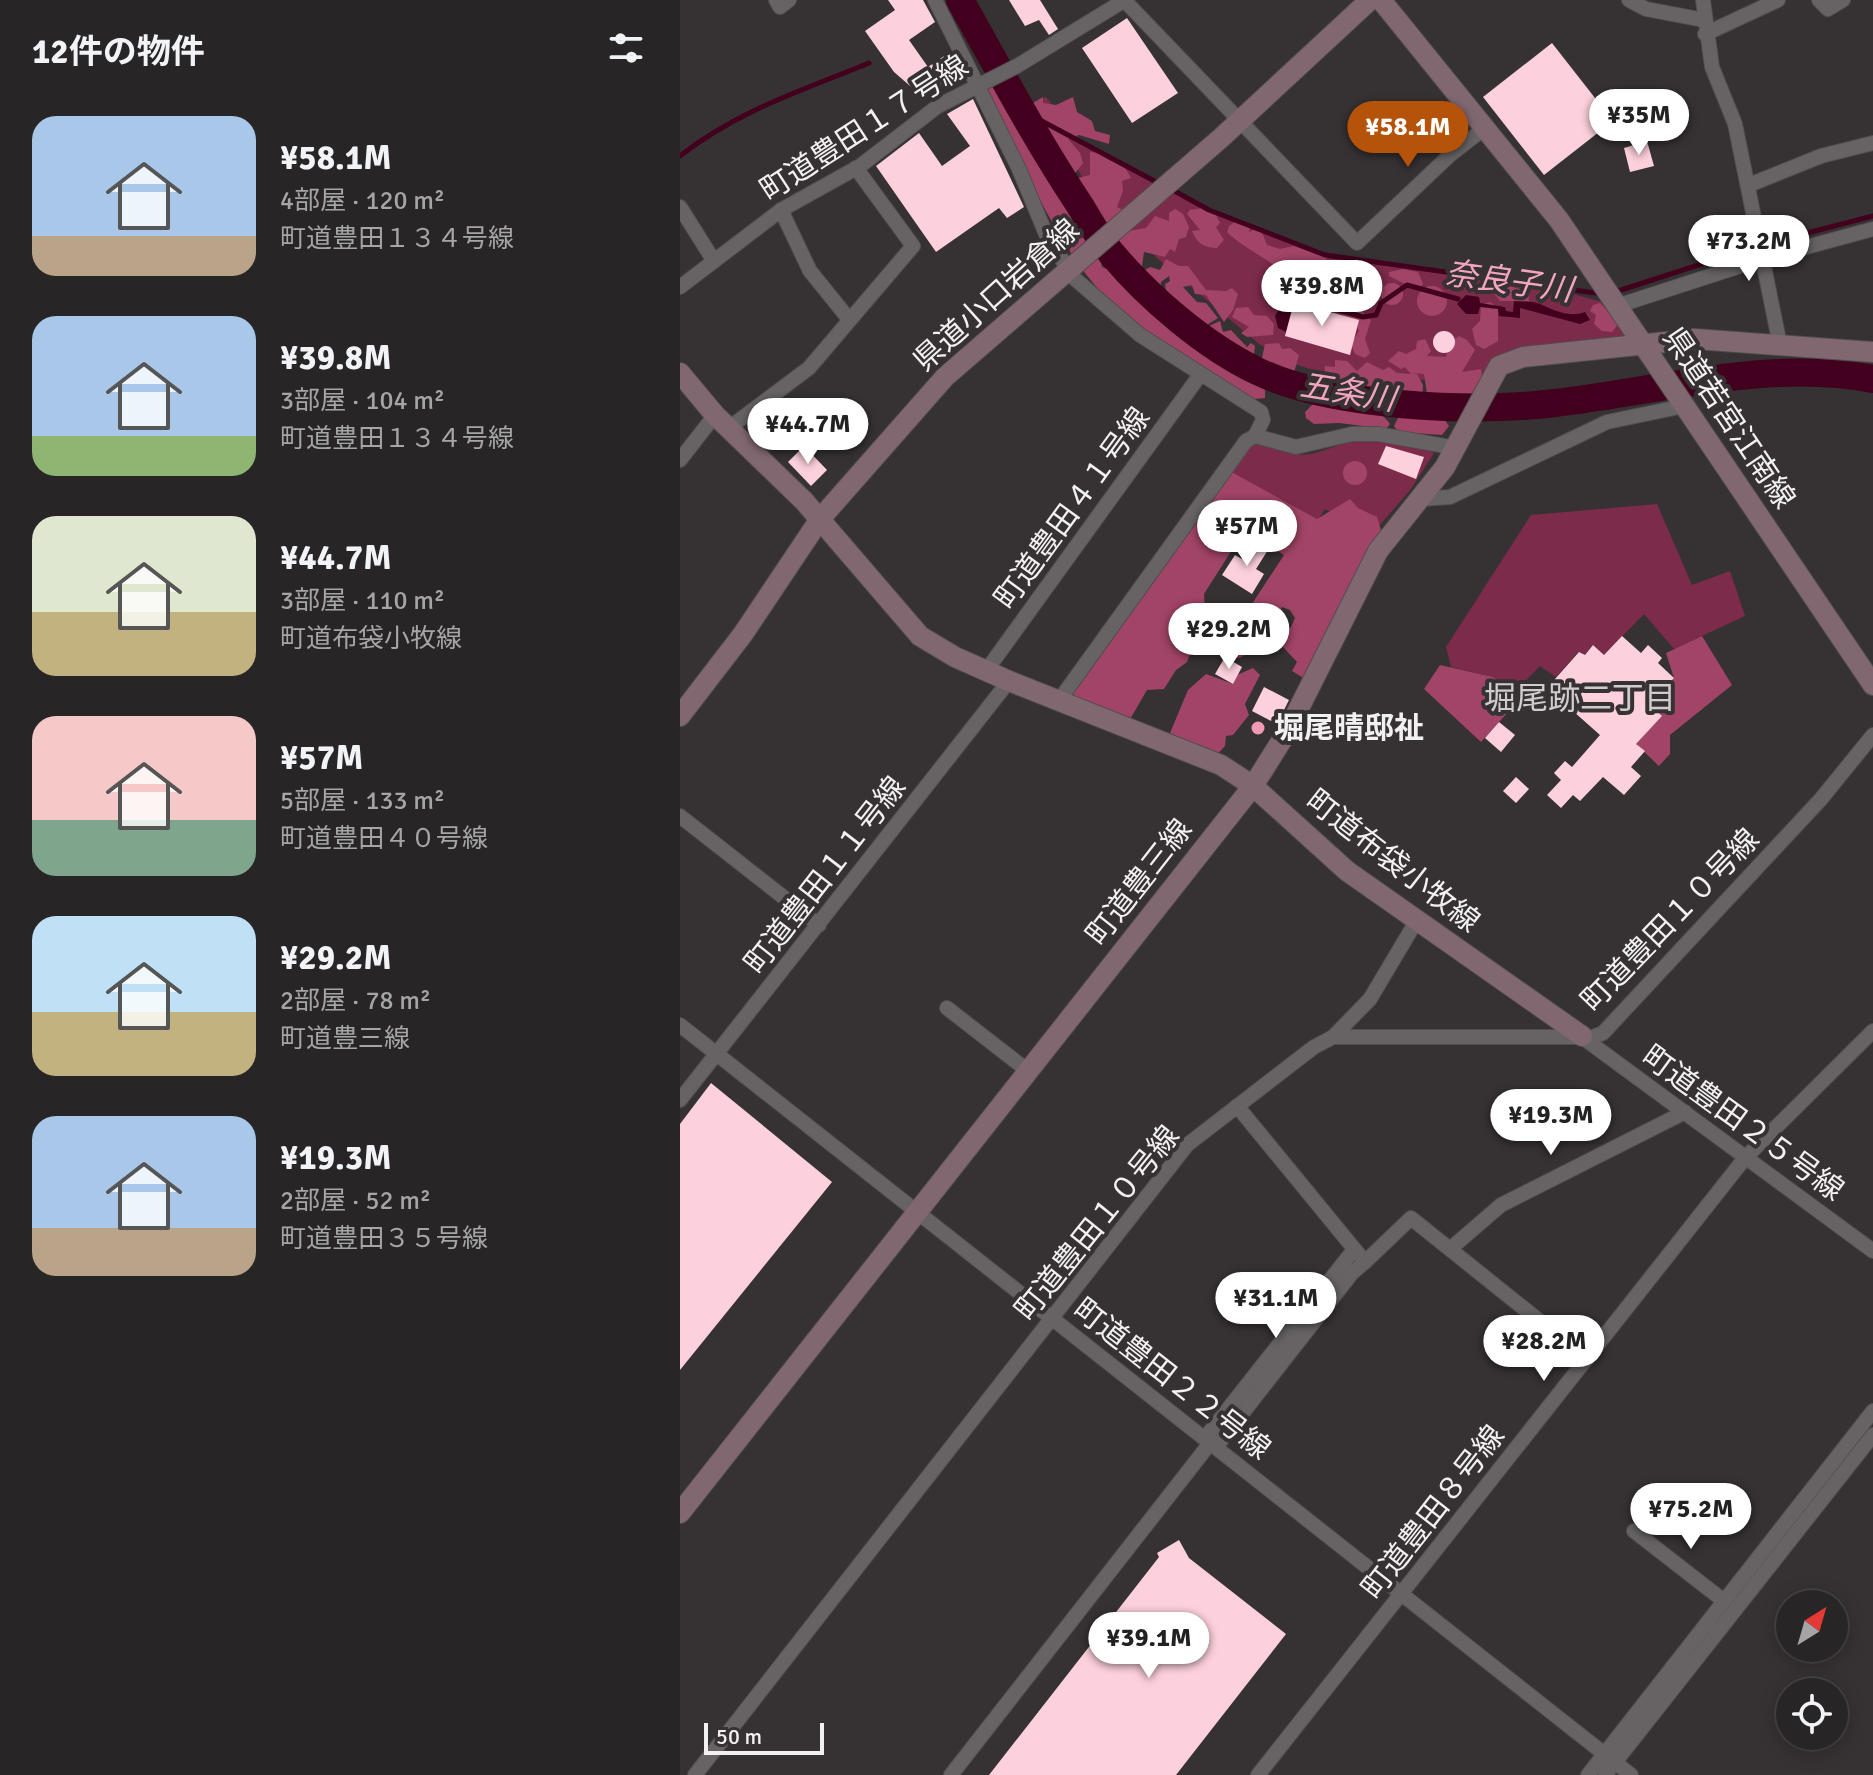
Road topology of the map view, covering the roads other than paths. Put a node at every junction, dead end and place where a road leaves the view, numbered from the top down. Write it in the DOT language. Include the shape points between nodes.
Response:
graph roads {
  1 [pos="776,0"];
  2 [pos="789,0"];
  3 [pos="935,0"];
  4 [pos="1124,0"];
  5 [pos="1370,0"];
  6 [pos="1381,0"];
  7 [pos="1629,0"];
  8 [pos="1703,0"];
  9 [pos="1778,0"];
  10 [pos="1819,0"];
  11 [pos="1843,0"];
  12 [pos="1704,27"];
  13 [pos="979,83"];
  14 [pos="1240,121"];
  15 [pos="1486,127"];
  16 [pos="1873,143"];
  17 [pos="856,168"];
  18 [pos="1749,185"];
  19 [pos="680,207"];
  20 [pos="781,210"];
  21 [pos="1873,229"];
  22 [pos="1761,252"];
  23 [pos="714,261"];
  24 [pos="1070,267"];
  25 [pos="680,287"];
  26 [pos="1617,306"];
  27 [pos="848,318"];
  28 [pos="1780,345"];
  29 [pos="1644,346"];
  30 [pos="1873,352"];
  31 [pos="680,373"];
  32 [pos="1200,375"];
  33 [pos="1683,404"];
  34 [pos="722,422"];
  35 [pos="1255,436"];
  36 [pos="1459,442"];
  37 [pos="680,460"];
  38 [pos="1421,499"];
  39 [pos="820,519"];
  40 [pos="986,671"];
  41 [pos="1009,681"];
  42 [pos="1873,685"];
  43 [pos="1058,702"];
  44 [pos="680,716"];
  45 [pos="1873,735"];
  46 [pos="1253,786"];
  47 [pos="680,816"];
  48 [pos="1417,920"];
  49 [pos="819,925"];
  50 [pos="947,1008"];
  51 [pos="680,1025"];
  52 [pos="1873,1031"];
  53 [pos="1582,1036"];
  54 [pos="1333,1037"];
  55 [pos="717,1053"];
  56 [pos="1028,1071"];
  57 [pos="680,1100"];
  58 [pos="1237,1106"];
  59 [pos="1685,1112"];
  60 [pos="1745,1158"];
  61 [pos="917,1212"];
  62 [pos="1450,1249"];
  63 [pos="1353,1251"];
  64 [pos="1873,1251"];
  65 [pos="1365,1262"];
  66 [pos="1054,1318"];
  67 [pos="1587,1359"];
  68 [pos="1873,1411"];
  69 [pos="1873,1435"];
  70 [pos="1211,1442"];
  71 [pos="680,1513"];
  72 [pos="1634,1531"];
  73 [pos="1403,1593"];
  74 [pos="1724,1601"];
  75 [pos="1610,1758"];
  76 [pos="695,1775"];
  77 [pos="951,1775"];
  78 [pos="1258,1775"];
  79 [pos="1588,1775"];
  80 [pos="1605,1775"];
  81 [pos="1631,1775"];
  1 -- 2 [label="street" via="780,7"];
  3 -- 13 [label="street"];
  4 -- 13 [label="street, 町道豊田１７号線" via="1017,66"];
  4 -- 14 [label="street"];
  5 -- 14 [label="street, 県道小口岩倉線"];
  6 -- 15 [label="street, 県道若宮江南線"];
  7 -- 12 [label="street"];
  8 -- 12 [label="street"];
  9 -- 12 [label="street"];
  10 -- 11 [label="street" via="1828,9"];
  12 -- 18 [label="street"];
  13 -- 17 [label="street, 町道豊田１７号線" via="938,106"];
  13 -- 24 [label="street" via="1048,239"];
  14 -- 15 [label="street" via="1357,243"];
  14 -- 24 [label="street, 県道小口岩倉線"];
  15 -- 26 [label="street, 県道若宮江南線"];
  16 -- 18 [label="street" via="1821,156"];
  17 -- 20 [label="street, 町道豊田１７号線"];
  17 -- 27 [label="street" via="913,246"];
  18 -- 22 [label="street"];
  19 -- 23 [label="street"];
  20 -- 23 [label="street, 町道豊田１７号線"];
  20 -- 27 [label="street" via="810,271"];
  21 -- 22 [label="street"];
  22 -- 26 [label="street"];
  22 -- 28 [label="street"];
  23 -- 25 [label="street, 町道豊田１７号線"];
  24 -- 32 [label="street" via="1127,325"];
  24 -- 39 [label="street, 県道小口岩倉線" via="945,377"];
  26 -- 29 [label="street, 県道若宮江南線"];
  27 -- 34 [label="street" via="809,368"];
  28 -- 29 [label="street, 町道豊三線" via="1702,339"];
  28 -- 30 [label="street, 町道豊三線"];
  29 -- 33 [label="street, 県道若宮江南線"];
  29 -- 36 [label="street, 町道豊三線" via="1503,363"];
  31 -- 34 [label="street, 町道布袋小牧線"];
  32 -- 35 [label="street" via="1261,412"];
  32 -- 40 [label="street, 町道豊田４１号線"];
  33 -- 38 [label="street" via="1607,422 1450,497"];
  33 -- 42 [label="street, 県道若宮江南線"];
  34 -- 37 [label="street"];
  34 -- 39 [label="street, 町道布袋小牧線"];
  35 -- 36 [label="street" via="1296,447 1352,434"];
  35 -- 43 [label="street" via="1246,441"];
  36 -- 38 [label="street, 町道豊三線"];
  38 -- 46 [label="street, 町道豊三線" via="1378,551 1287,732"];
  39 -- 40 [label="street, 町道布袋小牧線" via="920,636"];
  39 -- 44 [label="street, 県道小口岩倉線"];
  40 -- 41 [label="street, 町道布袋小牧線"];
  41 -- 43 [label="street, 町道布袋小牧線"];
  41 -- 49 [label="street, 町道豊田１１号線"];
  43 -- 46 [label="street, 町道布袋小牧線" via="1221,765"];
  45 -- 53 [label="street, 町道豊田１０号線" via="1821,799 1603,1033"];
  46 -- 48 [label="street, 町道布袋小牧線" via="1347,871"];
  46 -- 56 [label="street, 町道豊三線"];
  47 -- 49 [label="street"];
  48 -- 53 [label="street, 町道布袋小牧線"];
  48 -- 54 [label="street" via="1370,999"];
  49 -- 55 [label="street, 町道豊田１１号線"];
  50 -- 56 [label="street"];
  51 -- 55 [label="street, 町道豊田２２号線"];
  52 -- 60 [label="street, 町道豊田８号線"];
  53 -- 54 [label="street, 町道豊田１０号線"];
  53 -- 59 [label="street, 町道豊田２５号線"];
  54 -- 58 [label="street, 町道豊田１０号線"];
  55 -- 57 [label="street, 町道豊田１１号線"];
  55 -- 61 [label="street, 町道豊田２２号線"];
  56 -- 61 [label="street, 町道豊三線"];
  58 -- 63 [label="street"];
  58 -- 66 [label="street, 町道豊田１０号線" via="1187,1145"];
  59 -- 60 [label="street, 町道豊田２５号線"];
  59 -- 62 [label="street" via="1501,1205"];
  60 -- 64 [label="street, 町道豊田２５号線"];
  60 -- 67 [label="street, 町道豊田８号線"];
  61 -- 66 [label="street, 町道豊田２２号線"];
  61 -- 71 [label="street, 町道豊三線"];
  62 -- 65 [label="street" via="1411,1218"];
  62 -- 67 [label="street"];
  63 -- 65 [label="street"];
  63 -- 70 [label="street"];
  65 -- 70 [label="street"];
  66 -- 70 [label="street, 町道豊田２２号線"];
  66 -- 76 [label="street, 町道豊田１０号線"];
  67 -- 73 [label="street, 町道豊田８号線"];
  68 -- 74 [label="street"];
  69 -- 75 [label="street"];
  70 -- 73 [label="street, 町道豊田２２号線"];
  70 -- 77 [label="street"];
  72 -- 74 [label="street"];
  73 -- 75 [label="street, 町道豊田２２号線"];
  73 -- 78 [label="street, 町道豊田８号線"];
  74 -- 75 [label="street"];
  75 -- 79 [label="street"];
  75 -- 80 [label="street"];
  75 -- 81 [label="street, 町道豊田２２号線"];
}
